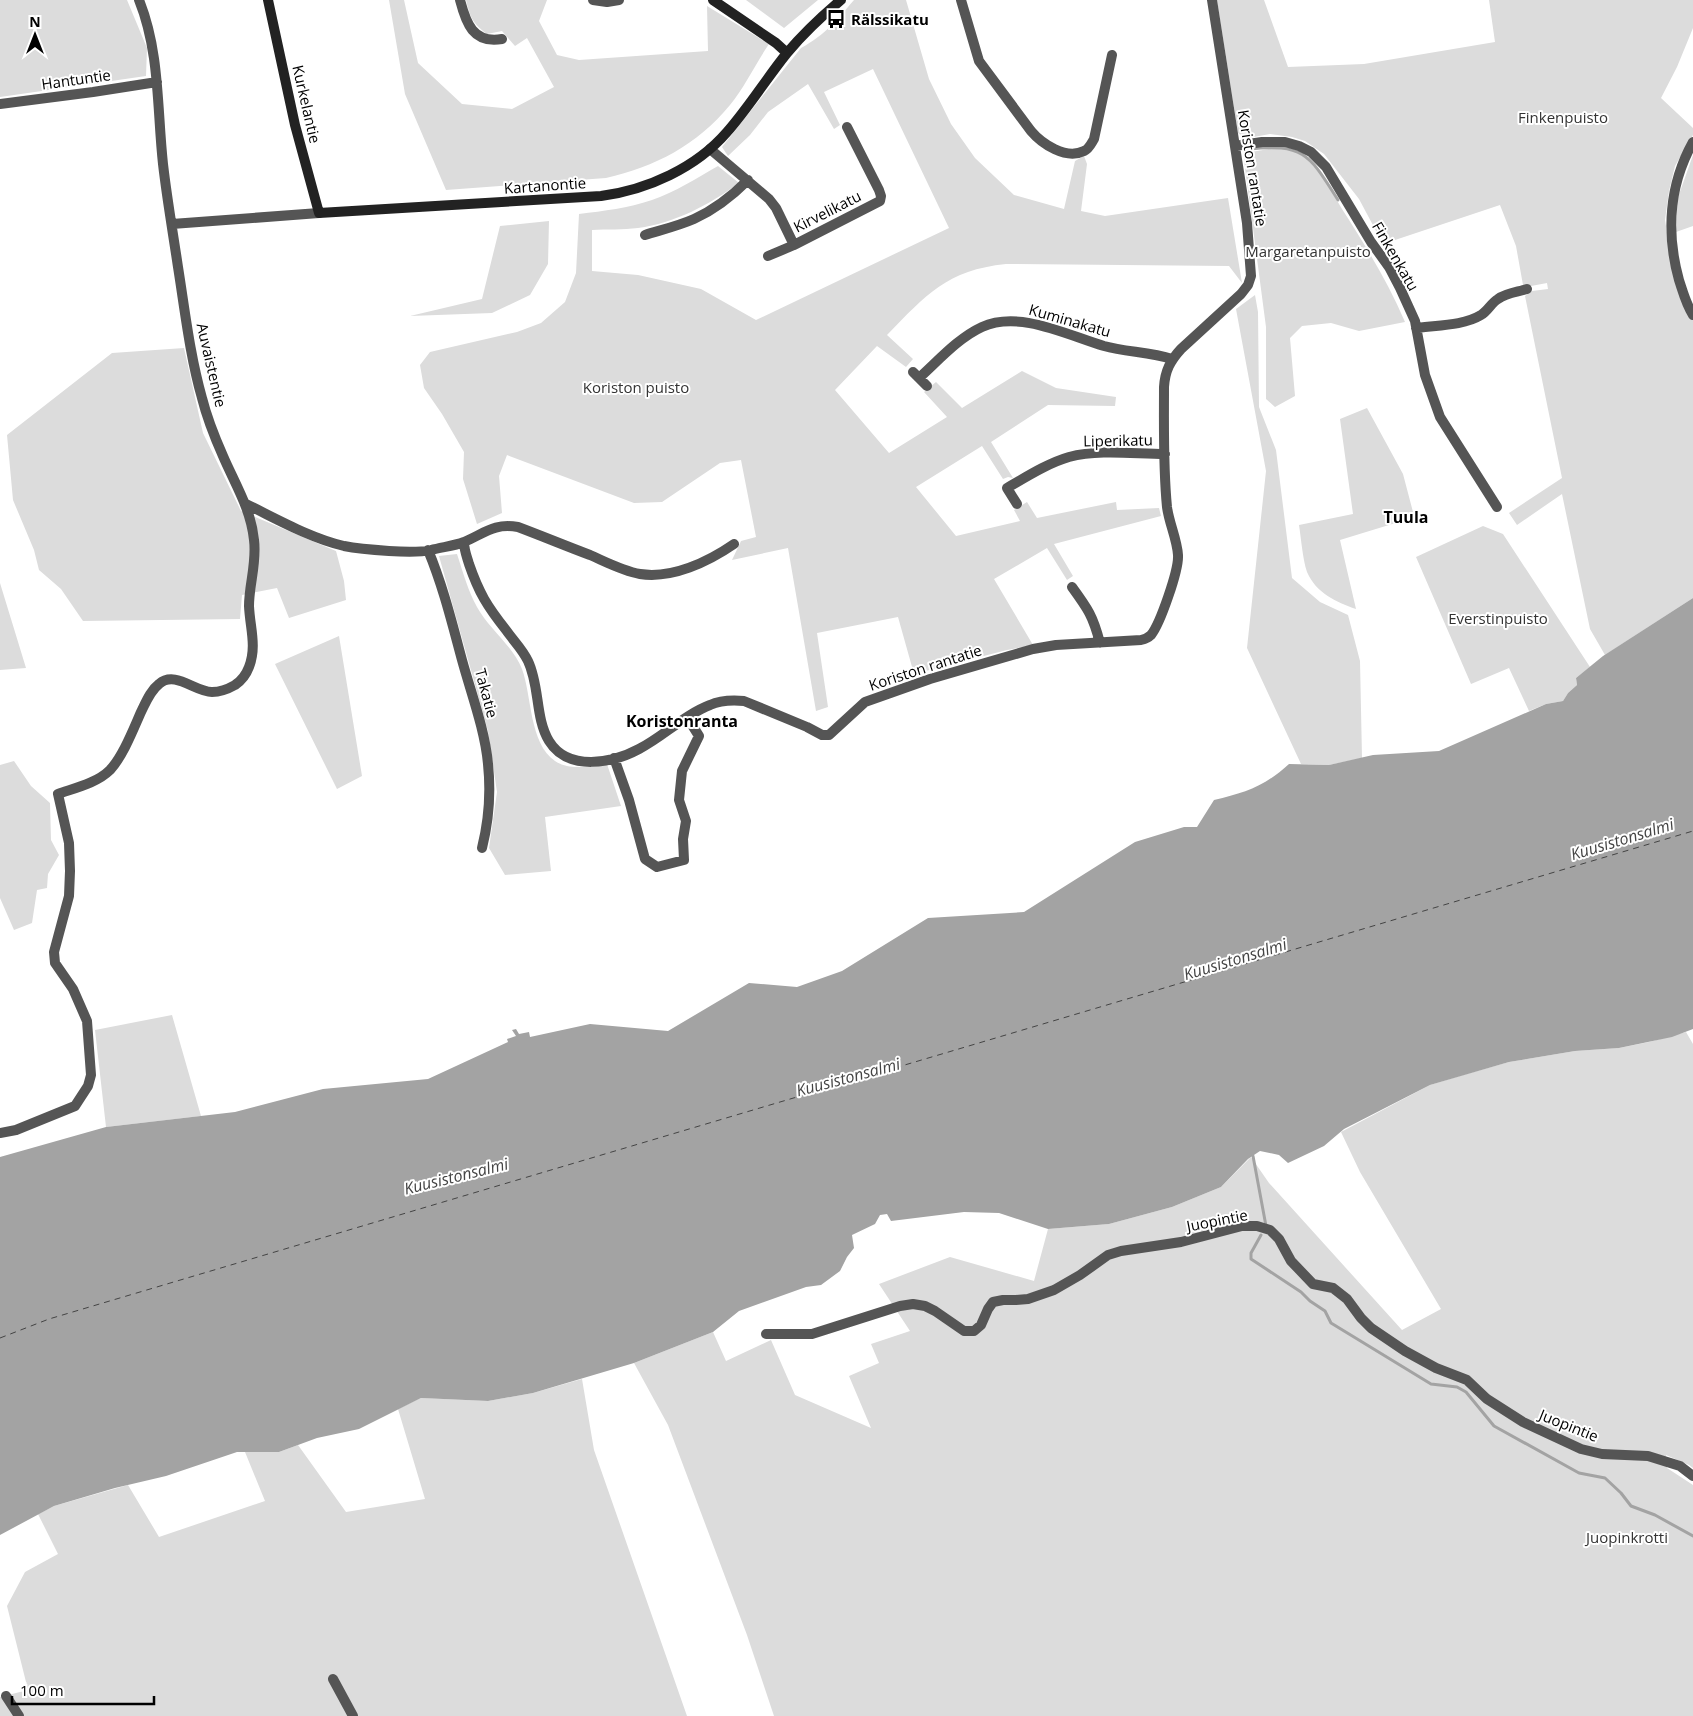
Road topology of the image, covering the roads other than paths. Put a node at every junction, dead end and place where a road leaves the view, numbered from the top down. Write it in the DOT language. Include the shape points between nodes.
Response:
graph roads {
  1 [pos="139,0"];
  2 [pos="268,0"];
  3 [pos="460,0"];
  4 [pos="593,0"];
  5 [pos="619,0"];
  6 [pos="713,0"];
  7 [pos="841,0"];
  8 [pos="961,0"];
  9 [pos="1212,0"];
  10 [pos="502,39"];
  11 [pos="787,53"];
  12 [pos="1112,55"];
  13 [pos="157,82"];
  14 [pos="0,104"];
  15 [pos="847,127"];
  16 [pos="1693,142"];
  17 [pos="1235,146"];
  18 [pos="710,149"];
  19 [pos="748,180"];
  20 [pos="319,214"];
  21 [pos="172,224"];
  22 [pos="645,235"];
  23 [pos="794,245"];
  24 [pos="768,256"];
  25 [pos="1527,290"];
  26 [pos="1693,315"];
  27 [pos="1416,328"];
  28 [pos="1172,359"];
  29 [pos="928,386"];
  30 [pos="1165,454"];
  31 [pos="246,504"];
  32 [pos="1017,504"];
  33 [pos="1497,507"];
  34 [pos="464,542"];
  35 [pos="734,544"];
  36 [pos="428,550"];
  37 [pos="1072,587"];
  38 [pos="1100,643"];
  39 [pos="687,717"];
  40 [pos="614,758"];
  41 [pos="482,848"];
  42 [pos="0,1133"];
  43 [pos="766,1334"];
  44 [pos="1693,1476"];
  45 [pos="333,1679"];
  46 [pos="6,1696"];
  47 [pos="19,1716"];
  48 [pos="353,1716"];
  1 -- 13 [label="street, Auvaistentie" via="150,36"];
  2 -- 20 [label="street, Kurkelantie" via="295,125"];
  3 -- 10 [label="street" via="467,22 477,35 493,41"];
  4 -- 5 [label="street"];
  6 -- 11 [label="street"];
  7 -- 11 [label="street, Kartanontie"];
  8 -- 12 [label="street" via="979,61 1037,139 1048,147 1070,154 1088,148 1094,139"];
  9 -- 17 [label="street, Koriston rantatie"];
  11 -- 18 [label="street, Kartanontie" via="742,115"];
  13 -- 14 [label="street, Hantuntie"];
  13 -- 21 [label="street, Auvaistentie" via="163,164"];
  15 -- 23 [label="street, Kirvelikatu" via="879,190 880,201"];
  16 -- 26 [label="street" via="1676,186 1670,226 1677,272"];
  17 -- 27 [label="street, Finkenkatu" via="1285,142 1299,146 1318,158 1389,267"];
  17 -- 28 [label="street, Koriston rantatie" via="1251,276 1241,294"];
  18 -- 19 [label="street, Kirvelikatu"];
  18 -- 20 [label="street, Kartanontie" via="666,178 622,194"];
  19 -- 22 [label="street" via="718,205 693,219"];
  19 -- 23 [label="street, Kirvelikatu" via="776,208"];
  20 -- 21 [label="street, Kartanontie"];
  21 -- 31 [label="street, Auvaistentie" via="190,347 202,398 223,457"];
  23 -- 24 [label="street, Kirvelikatu"];
  25 -- 27 [label="street" via="1504,296 1473,318"];
  27 -- 33 [label="street, Finkenkatu" via="1425,375 1440,418"];
  28 -- 29 [label="street, Kuminakatu" via="1111,348 1032,324 1004,321 981,327 916,374"];
  28 -- 30 [label="street, Koriston rantatie" via="1166,370 1164,387"];
  30 -- 32 [label="street, Liperikatu" via="1108,453 1068,458 1007,488"];
  30 -- 38 [label="street, Koriston rantatie" via="1168,512 1178,555 1169,592 1150,638"];
  31 -- 36 [label="street" via="344,546 403,552"];
  31 -- 42 [label="street, Auvaistentie" via="255,559 249,595 253,655 241,682 212,692 172,679 160,682 150,694 109,771 58,794 69,843 70,871 69,896 54,952 55,963 73,989 87,1021 91,1075 75,1106 16,1130"];
  34 -- 35 [label="street" via="495,527 518,527 631,572 650,574 692,566"];
  34 -- 36 [label="street"];
  34 -- 40 [label="street, Koriston rantatie" via="484,602 528,661 549,742 562,756 573,760 584,762"];
  36 -- 41 [label="street, Takatie" via="442,586 488,762 488,823"];
  37 -- 38 [label="street" via="1089,609"];
  38 -- 39 [label="street, Koriston rantatie" via="1034,649 897,690 860,705 829,735 822,735 744,701 710,704"];
  39 -- 40 [label="street, Koriston rantatie" via="639,749"];
  39 -- 40 [label="street" via="699,736 682,771 679,800 686,821 684,860 657,867 645,859"];
  43 -- 44 [label="street, Juopintie" via="812,1334 913,1304 935,1311 964,1332 974,1331 994,1302 1028,1299 1054,1290 1108,1254 1180,1242 1242,1226 1257,1226 1270,1230 1279,1239 1291,1261 1313,1284 1333,1288 1347,1299 1371,1328 1436,1368 1467,1380 1486,1399 1523,1422 1581,1449 1602,1454 1648,1456 1680,1466"];
  45 -- 48 [label="street"];
  46 -- 47 [label="street"];
}
